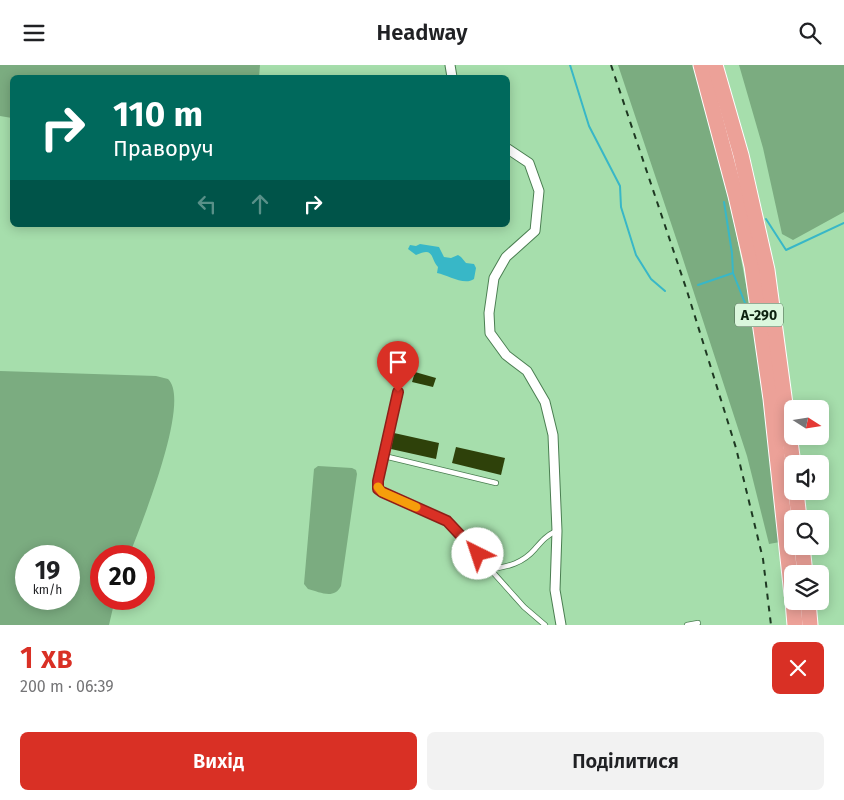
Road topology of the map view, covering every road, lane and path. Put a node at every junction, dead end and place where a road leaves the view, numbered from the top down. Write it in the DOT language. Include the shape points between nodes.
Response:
graph roads {
  1 [pos="701,65"];
  2 [pos="715,65"];
  3 [pos="510,150"];
  4 [pos="398,392"];
  5 [pos="792,455"];
  6 [pos="384,456"];
  7 [pos="496,483"];
  8 [pos="558,531"];
  9 [pos="789,565"];
  10 [pos="491,569"];
  11 [pos="794,610"];
  12 [pos="809,610"];
  13 [pos="698,623"];
  14 [pos="545,625"];
  15 [pos="561,625"];
  16 [pos="687,625"];
  17 [pos="795,625"];
  18 [pos="810,625"];
  1 -- 9 [label="highway, А-290" via="752,266 771,399"];
  2 -- 5 [label="highway, А-290" via="741,155 766,270"];
  3 -- 8 [label="street" via="529,163 539,191 535,231 506,257 494,278 490,333 506,355 527,371 544,401 553,435"];
  4 -- 6 [label="lane"];
  6 -- 7 [label="lane"];
  6 -- 10 [label="lane" via="378,481 380,491 447,521"];
  8 -- 10 [label="lane" via="546,535 521,561"];
  8 -- 15 [label="street" via="555,590"];
  10 -- 14 [label="lane" via="524,607"];
  11 -- 17 [label="highway"];
  12 -- 18 [label="highway"];
  13 -- 16 [label="lane"];
}
